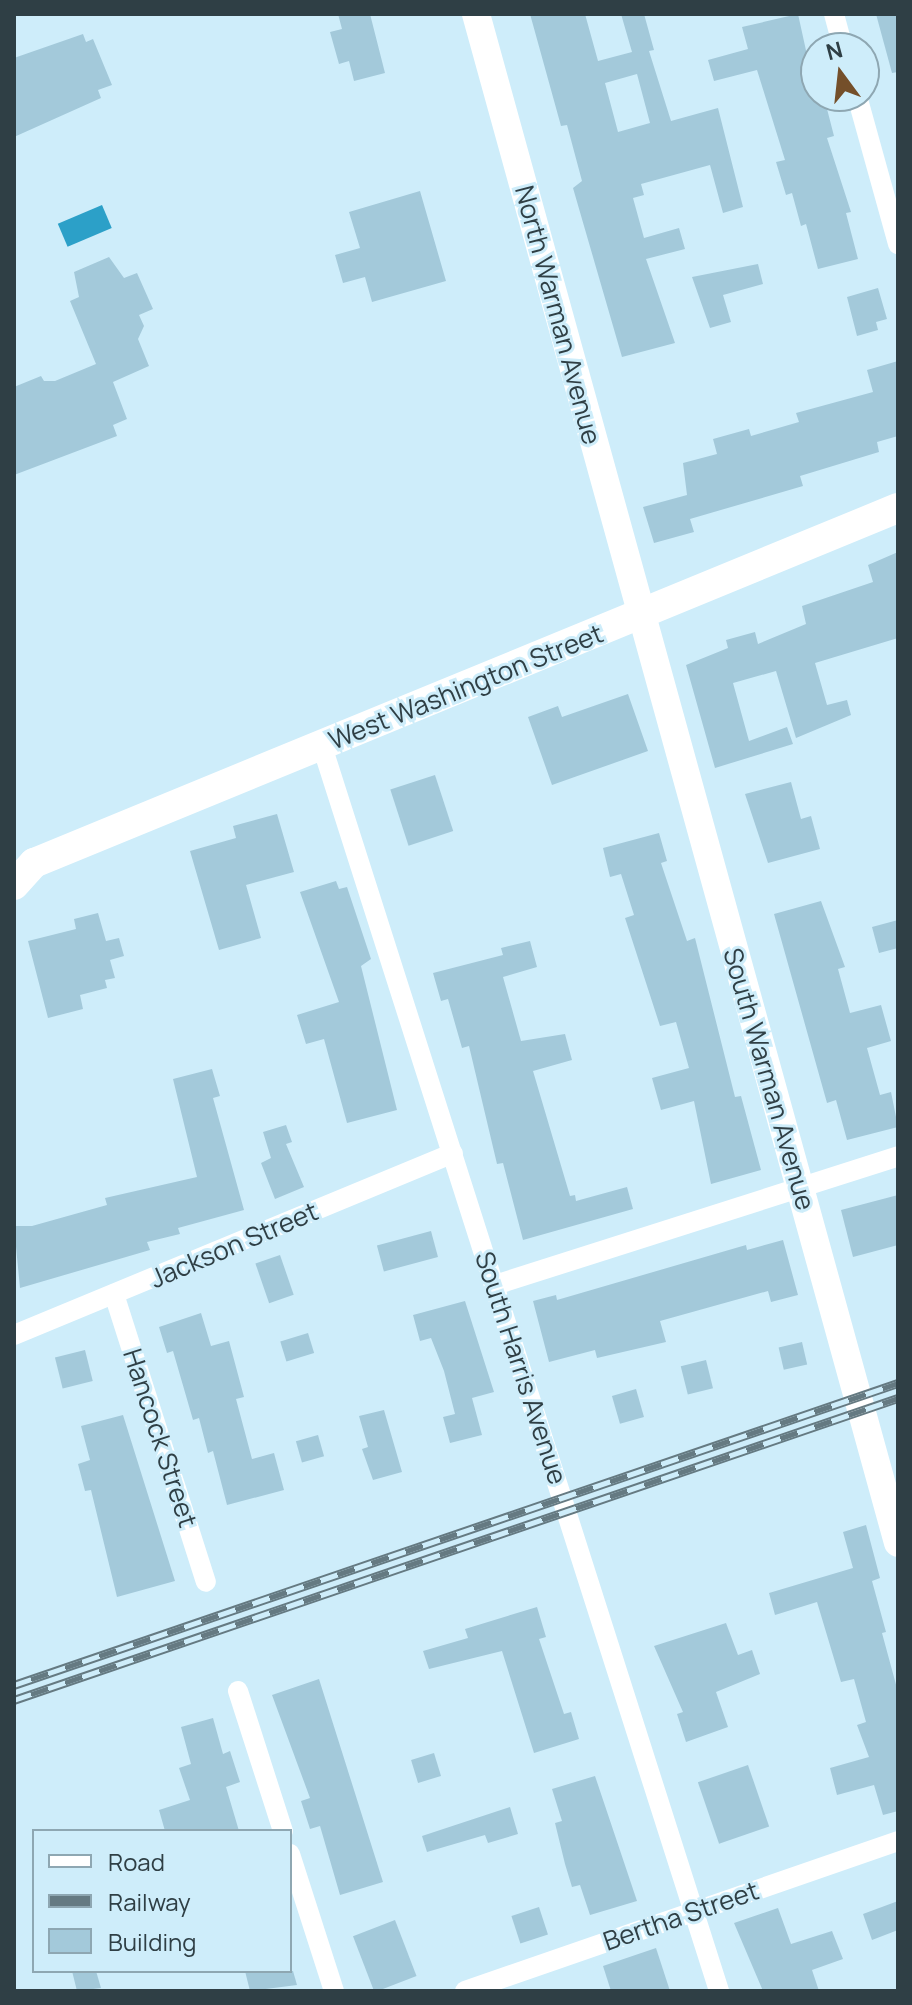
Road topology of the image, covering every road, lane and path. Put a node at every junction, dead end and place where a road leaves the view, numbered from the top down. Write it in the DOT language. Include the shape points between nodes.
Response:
graph roads {
  1 [pos="476,14"];
  2 [pos="861,112"];
  3 [pos="898,244"];
  4 [pos="898,508"];
  5 [pos="643,615"];
  6 [pos="322,746"];
  7 [pos="21,870"];
  8 [pos="453,1153"];
  9 [pos="898,1156"];
  10 [pos="800,1188"];
  11 [pos="495,1285"];
  12 [pos="114,1294"];
  13 [pos="14,1335"];
  14 [pos="898,1543"];
  15 [pos="206,1582"];
  16 [pos="238,1691"];
  17 [pos="282,1829"];
  18 [pos="898,1841"];
  19 [pos="292,1860"];
  20 [pos="694,1911"];
  21 [pos="334,1991"];
  22 [pos="465,1991"];
  23 [pos="719,1991"];
  1 -- 5 [label="main road, North Warman Avenue"];
  2 -- 3 [label="street"];
  4 -- 5 [label="main road, West Washington Street"];
  5 -- 6 [label="main road, West Washington Street"];
  5 -- 10 [label="main road, South Warman Avenue"];
  6 -- 7 [label="main road, West Washington Street"];
  6 -- 8 [label="street, South Harris Avenue"];
  8 -- 11 [label="street, South Harris Avenue"];
  8 -- 12 [label="street, Jackson Street"];
  9 -- 10 [label="street"];
  10 -- 11 [label="street"];
  10 -- 14 [label="main road, South Warman Avenue"];
  11 -- 20 [label="street, South Harris Avenue"];
  12 -- 13 [label="street, Jackson Street"];
  12 -- 15 [label="street, Hancock Street"];
  16 -- 17 [label="street"];
  18 -- 20 [label="street, Bertha Street"];
  19 -- 21 [label="street"];
  20 -- 22 [label="street, Bertha Street"];
  20 -- 23 [label="street, South Harris Avenue"];
}
